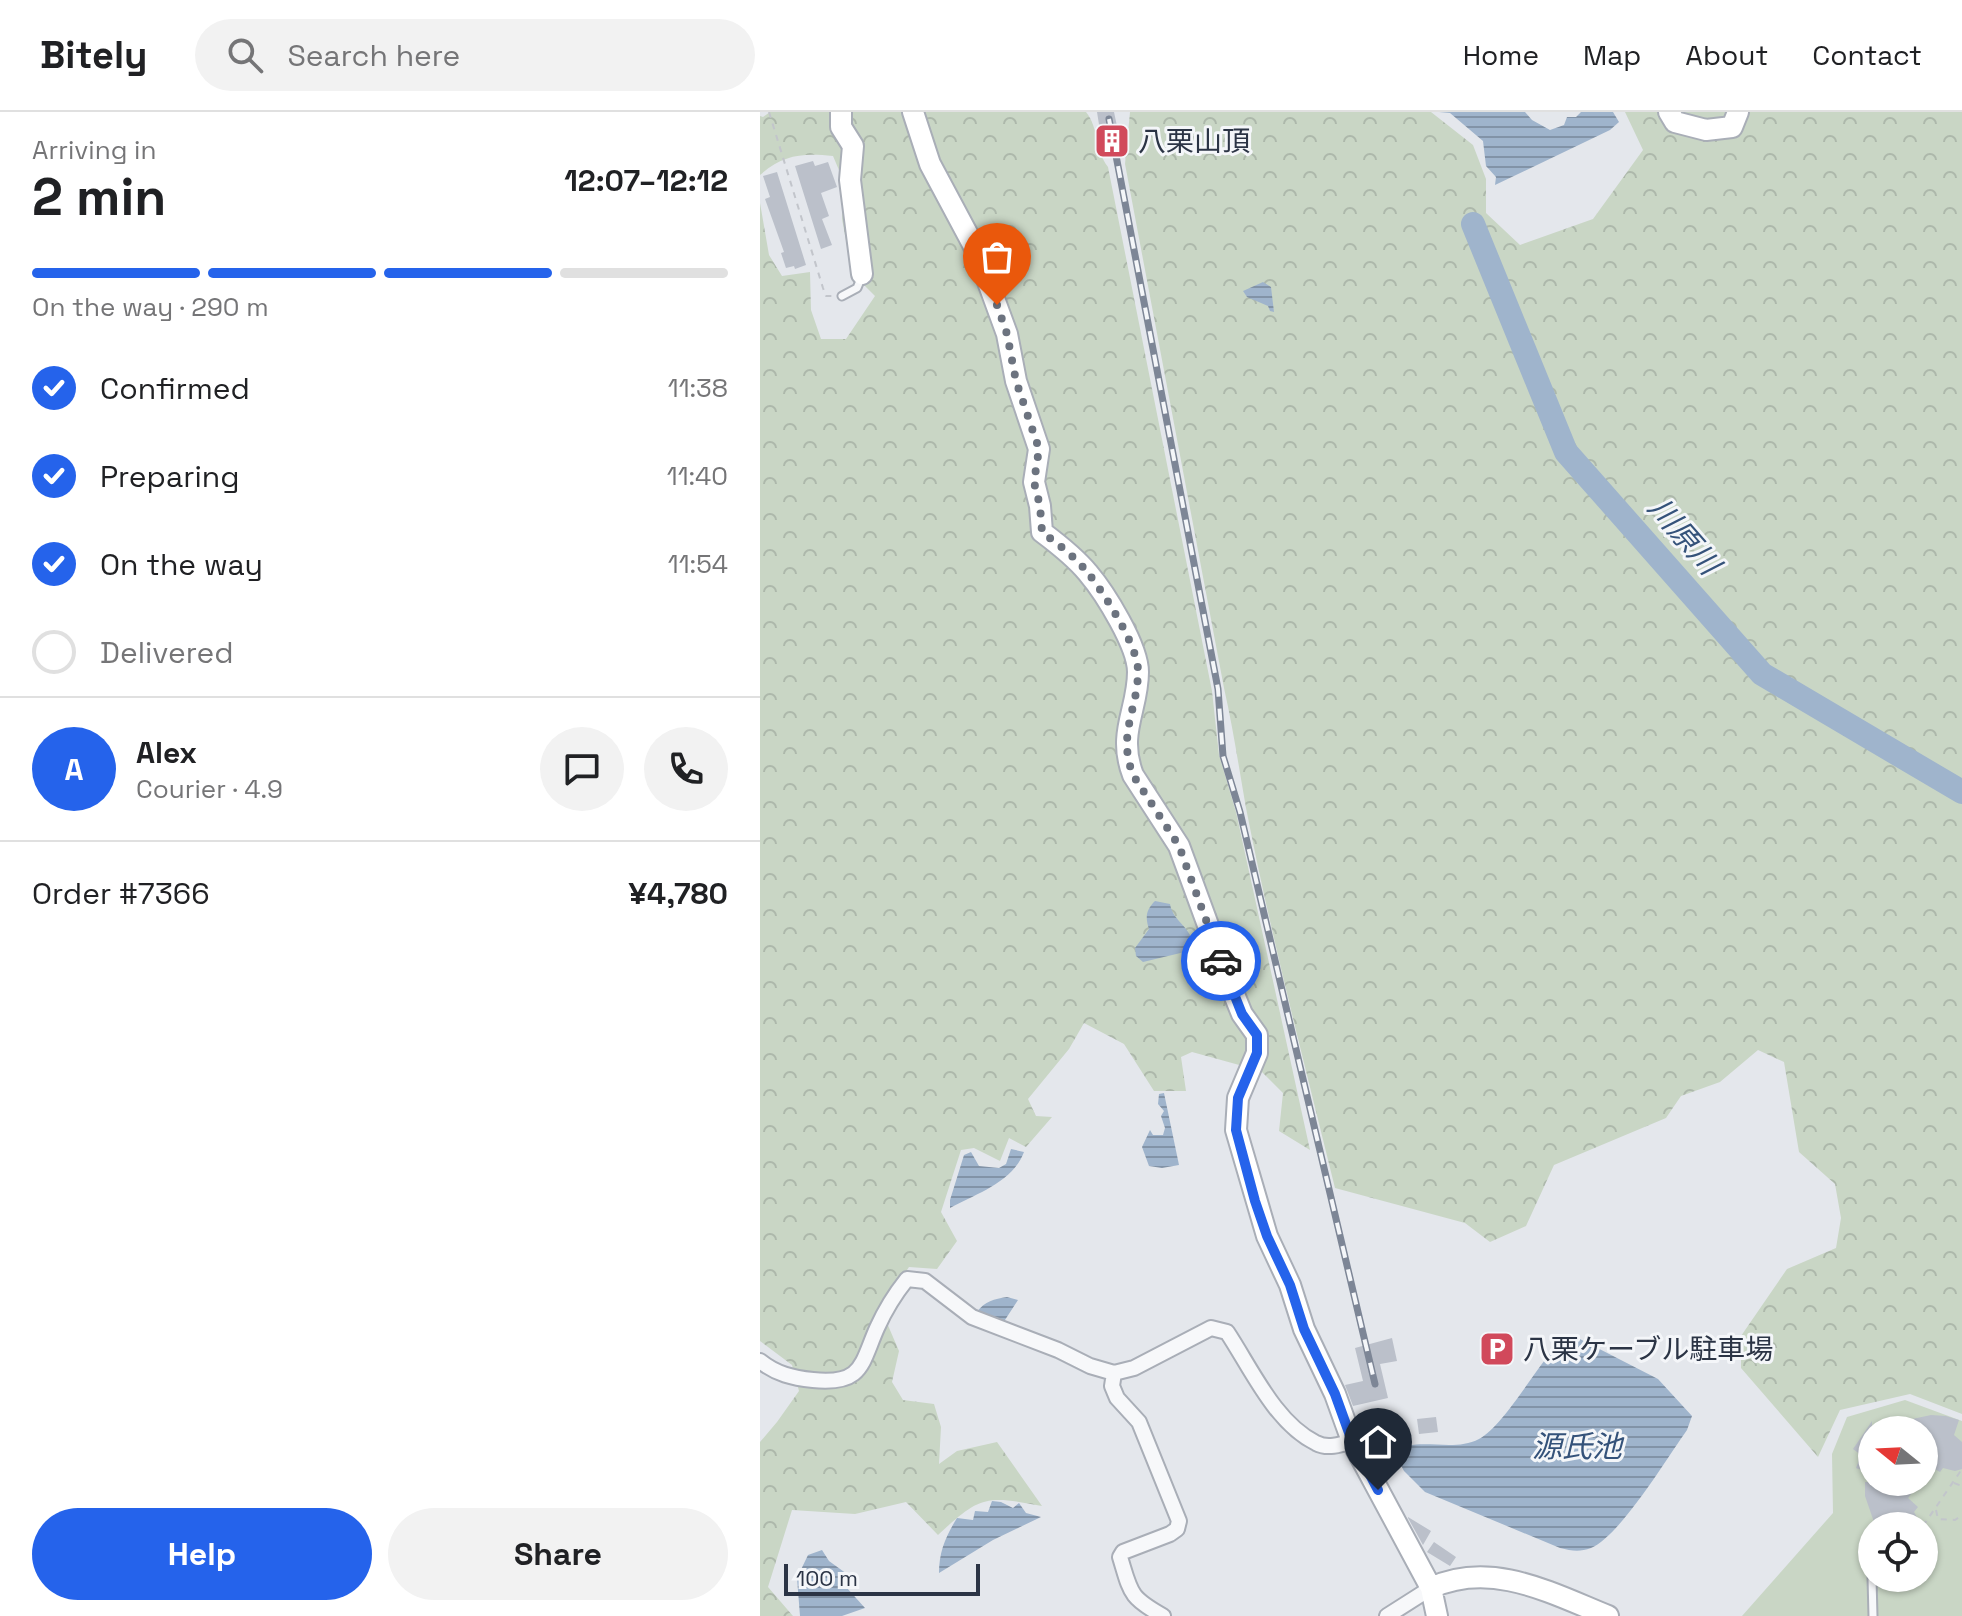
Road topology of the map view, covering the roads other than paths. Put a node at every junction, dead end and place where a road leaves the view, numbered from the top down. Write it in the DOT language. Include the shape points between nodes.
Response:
graph roads {
  1 [pos="841,112"];
  2 [pos="913,112"];
  3 [pos="1669,112"];
  4 [pos="1738,112"];
  5 [pos="862,274"];
  6 [pos="842,296"];
  7 [pos="760,1361"];
  8 [pos="1114,1373"];
  9 [pos="1352,1441"];
  10 [pos="1431,1588"];
  11 [pos="1872,1592"];
  12 [pos="1163,1616"];
  13 [pos="1387,1616"];
  14 [pos="1437,1616"];
  15 [pos="1608,1616"];
  16 [pos="1873,1616"];
  1 -- 5 [label="main road" via="841,127 853,146 850,180"];
  2 -- 9 [label="main road" via="930,164 977,252 1007,334 1039,449 1034,482 1042,532 1088,573 1133,650 1138,670 1128,718 1128,762 1179,846 1242,1014 1257,1035 1257,1053 1238,1098 1236,1130 1267,1236"];
  3 -- 4 [label="main road" via="1675,122 1706,130 1732,127"];
  5 -- 6 [label="lane" via="857,288"];
  7 -- 8 [label="street" via="791,1378 849,1377 866,1361 876,1330 907,1279 925,1281 972,1317"];
  8 -- 9 [label="street" via="1211,1328 1227,1332 1274,1406 1294,1426 1317,1444 1336,1447"];
  8 -- 12 [label="street" via="1117,1398 1139,1422 1179,1521 1170,1534 1120,1557 1137,1602"];
  9 -- 10 [label="main road"];
  10 -- 13 [label="street"];
  10 -- 14 [label="main road"];
  10 -- 15 [label="main road" via="1465,1576 1502,1578"];
  11 -- 16 [label="lane"];
}
